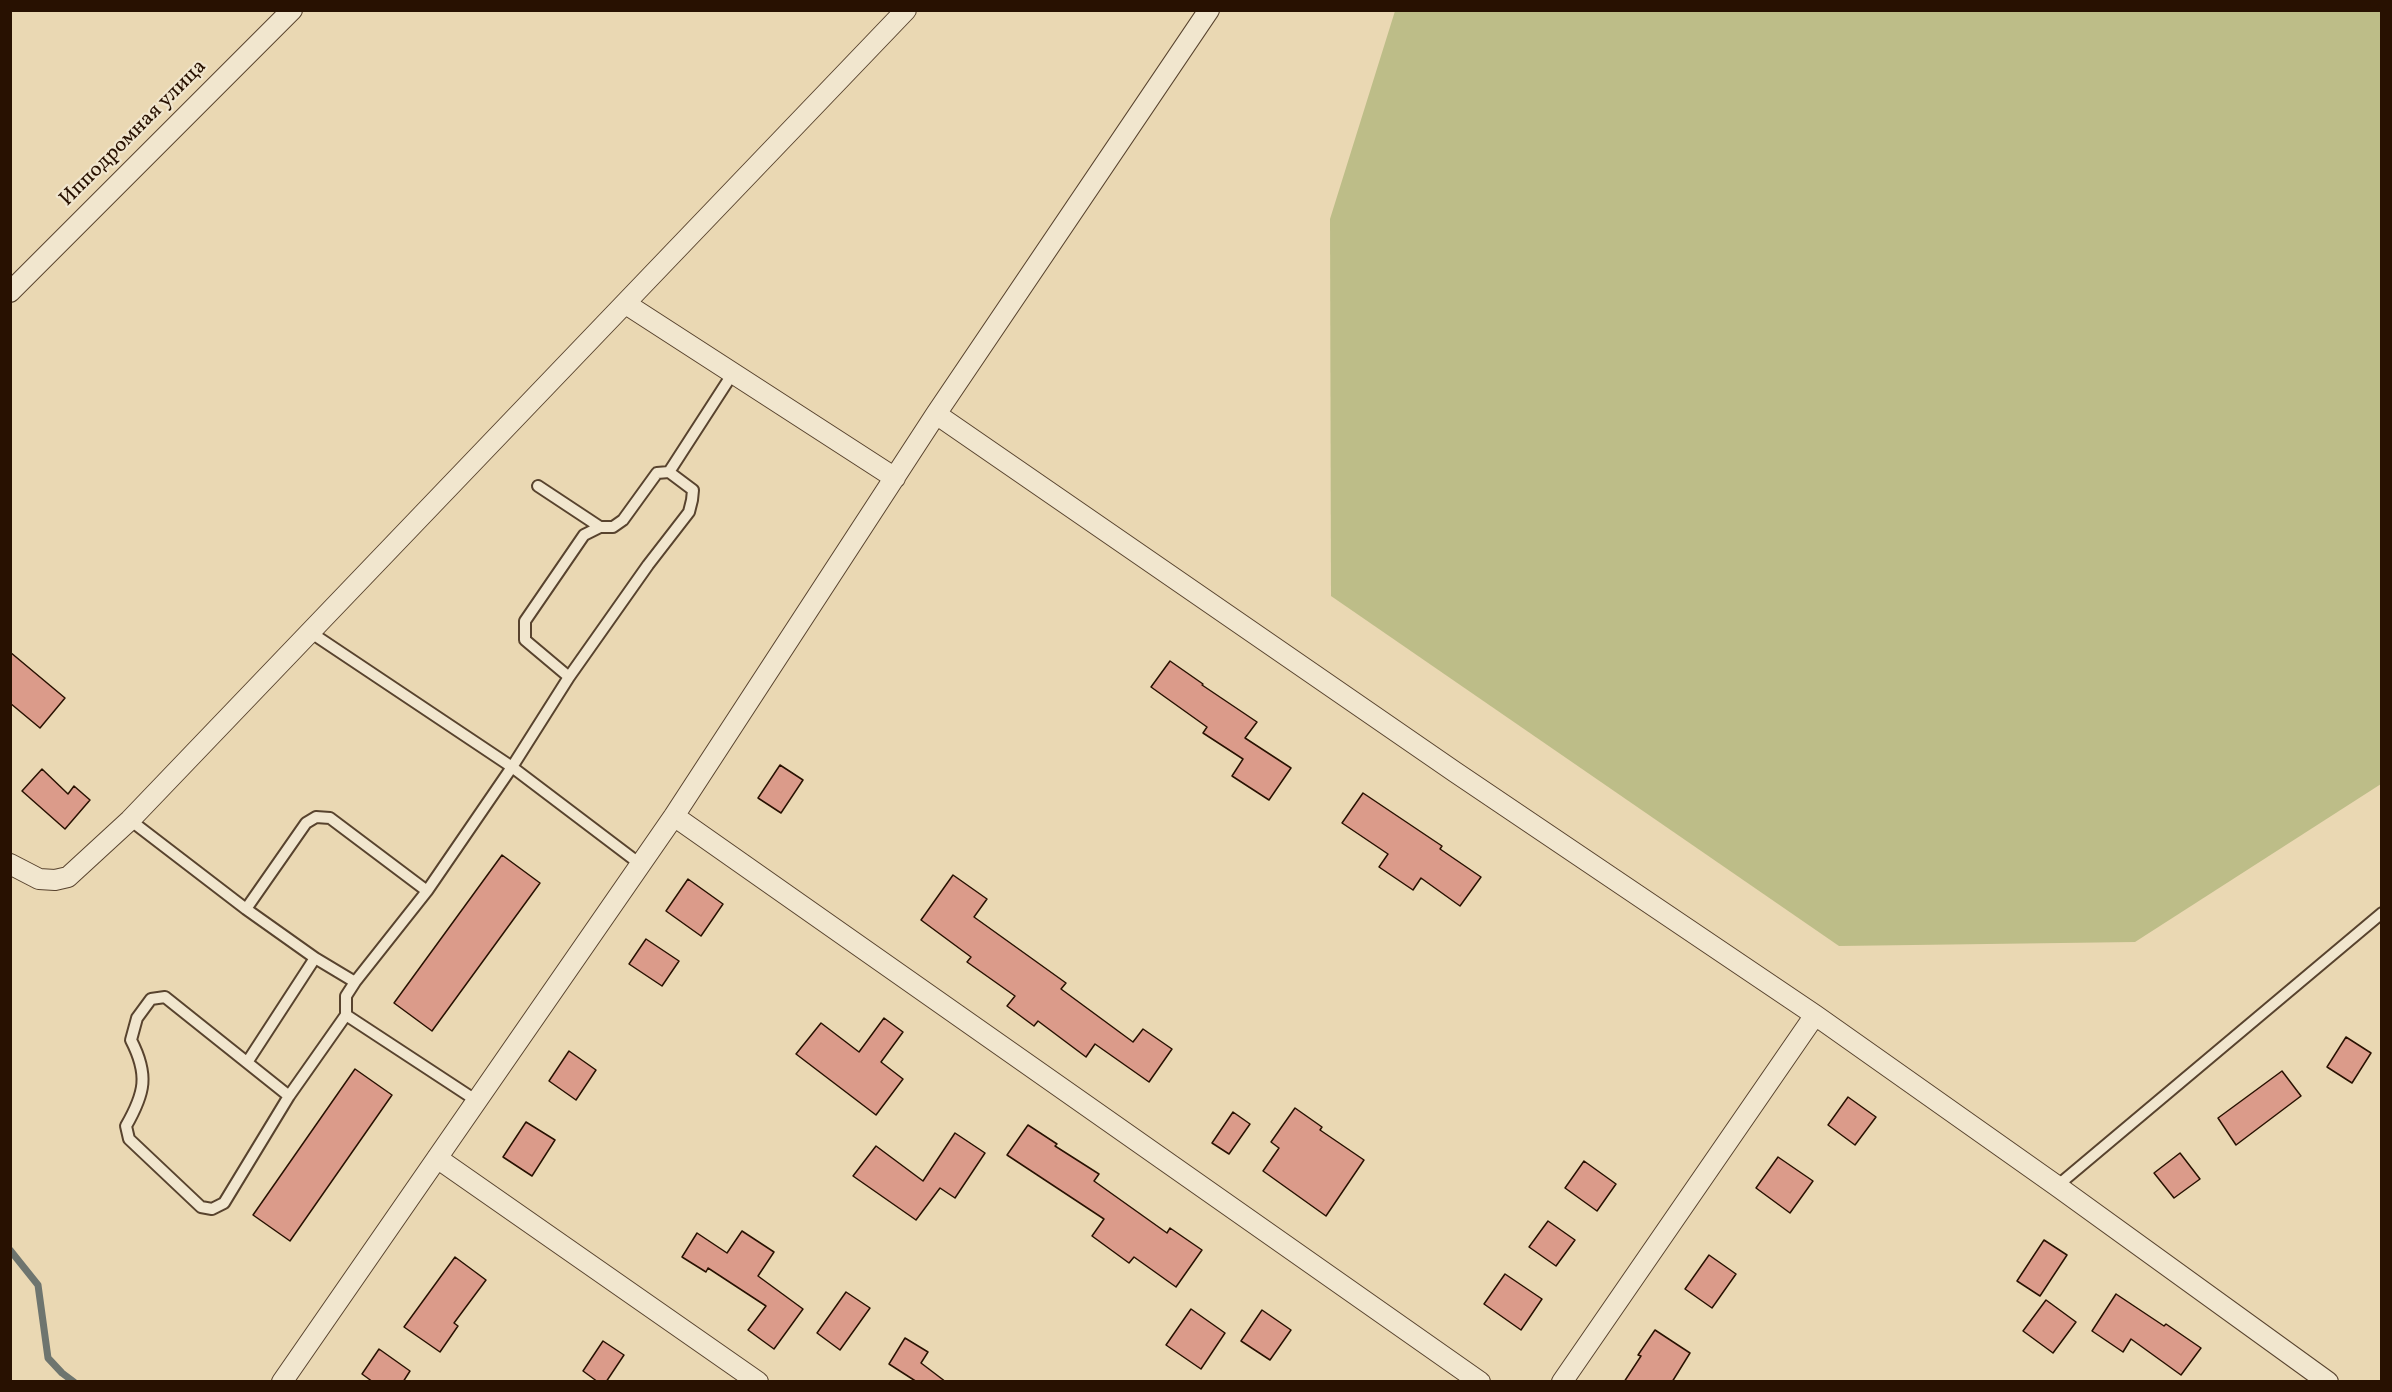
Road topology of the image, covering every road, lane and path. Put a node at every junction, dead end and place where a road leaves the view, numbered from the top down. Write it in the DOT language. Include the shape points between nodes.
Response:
graph roads {
  1 [pos="292,10"];
  2 [pos="906,10"];
  3 [pos="1209,10"];
  4 [pos="10,292"];
  5 [pos="626,304"];
  6 [pos="733,373"];
  7 [pos="936,414"];
  8 [pos="669,472"];
  9 [pos="895,478"];
  10 [pos="538,486"];
  11 [pos="600,527"];
  12 [pos="310,632"];
  13 [pos="569,677"];
  14 [pos="512,767"];
  15 [pos="674,816"];
  16 [pos="130,820"];
  17 [pos="10,864"];
  18 [pos="640,864"];
  19 [pos="427,891"];
  20 [pos="246,909"];
  21 [pos="2382,913"];
  22 [pos="315,958"];
  23 [pos="355,982"];
  24 [pos="346,1015"];
  25 [pos="1815,1016"];
  26 [pos="248,1061"];
  27 [pos="290,1096"];
  28 [pos="477,1101"];
  29 [pos="437,1158"];
  30 [pos="2057,1186"];
  31 [pos="282,1382"];
  32 [pos="758,1382"];
  33 [pos="1480,1382"];
  34 [pos="1562,1382"];
  35 [pos="2328,1382"];
  1 -- 4 [label="street, Ипподромная улица"];
  2 -- 5 [label="street"];
  3 -- 7 [label="street"];
  5 -- 6 [label="street"];
  5 -- 12 [label="street"];
  6 -- 8 [label="lane"];
  6 -- 9 [label="street"];
  7 -- 9 [label="street"];
  7 -- 25 [label="street"];
  8 -- 11 [label="lane" via="657,473 623,520 614,527"];
  8 -- 13 [label="lane" via="693,490 689,512"];
  9 -- 15 [label="street"];
  10 -- 11 [label="lane"];
  11 -- 13 [label="lane" via="584,535 525,621 525,639"];
  12 -- 14 [label="lane"];
  12 -- 16 [label="street"];
  13 -- 14 [label="lane"];
  14 -- 18 [label="lane"];
  14 -- 19 [label="lane"];
  15 -- 18 [label="street"];
  15 -- 33 [label="street"];
  16 -- 17 [label="street" via="68,877 39,879"];
  16 -- 20 [label="lane"];
  18 -- 28 [label="street"];
  19 -- 20 [label="lane" via="330,818 316,817 306,823"];
  19 -- 23 [label="lane"];
  20 -- 22 [label="lane"];
  21 -- 30 [label="lane"];
  22 -- 23 [label="lane"];
  22 -- 26 [label="lane"];
  23 -- 24 [label="lane" via="346,996"];
  24 -- 27 [label="lane"];
  24 -- 28 [label="lane"];
  25 -- 30 [label="street"];
  25 -- 34 [label="street"];
  26 -- 27 [label="lane"];
  26 -- 27 [label="lane" via="165,997 151,999 137,1018 131,1040 141,1058 144,1082 139,1105 126,1126 129,1139 201,1207 212,1209 224,1203"];
  28 -- 29 [label="street"];
  29 -- 31 [label="street"];
  29 -- 32 [label="street"];
  30 -- 35 [label="street"];
}
